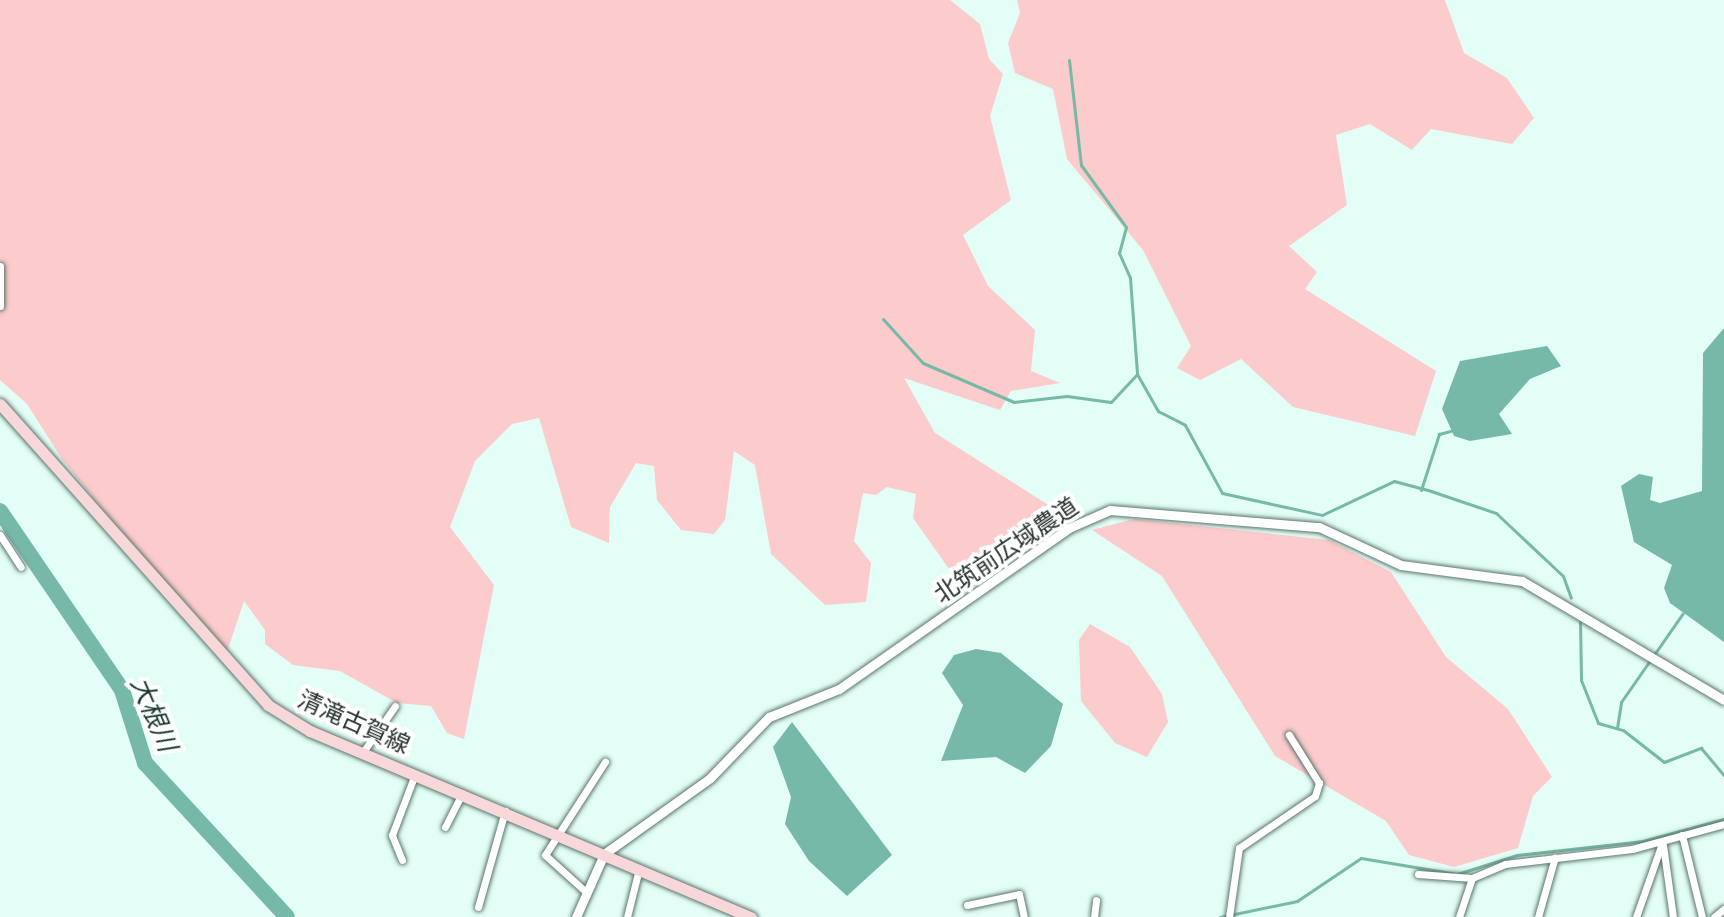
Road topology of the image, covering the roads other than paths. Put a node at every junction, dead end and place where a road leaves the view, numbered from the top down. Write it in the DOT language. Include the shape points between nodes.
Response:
graph roads {
  1 [pos="0,266"];
  2 [pos="0,306"];
  3 [pos="0,404"];
  4 [pos="0,535"];
  5 [pos="21,567"];
  6 [pos="1724,700"];
  7 [pos="395,706"];
  8 [pos="1289,735"];
  9 [pos="363,752"];
  10 [pos="605,762"];
  11 [pos="415,774"];
  12 [pos="462,793"];
  13 [pos="505,811"];
  14 [pos="1724,824"];
  15 [pos="445,827"];
  16 [pos="556,833"];
  17 [pos="1682,835"];
  18 [pos="1662,843"];
  19 [pos="604,854"];
  20 [pos="1555,857"];
  21 [pos="402,860"];
  22 [pos="639,869"];
  23 [pos="1418,874"];
  24 [pos="1472,878"];
  25 [pos="585,891"];
  26 [pos="1096,900"];
  27 [pos="967,905"];
  28 [pos="478,907"];
  29 [pos="1724,909"];
  30 [pos="576,917"];
  31 [pos="627,917"];
  32 [pos="751,917"];
  33 [pos="1024,917"];
  34 [pos="1094,917"];
  35 [pos="1229,917"];
  36 [pos="1459,917"];
  37 [pos="1538,917"];
  38 [pos="1636,917"];
  39 [pos="1673,917"];
  40 [pos="1702,917"];
  41 [pos="1714,917"];
  1 -- 2 [label="street"];
  3 -- 9 [label="main road, 清滝古賀線" via="258,697 310,731"];
  4 -- 5 [label="street"];
  6 -- 19 [label="street, 北筑前広域農道" via="1522,581 1401,565 1319,527 1110,510 1078,522 839,689 769,717 710,778"];
  7 -- 9 [label="street"];
  8 -- 35 [label="street" via="1319,783 1315,796 1239,848"];
  9 -- 11 [label="main road, 清滝古賀線"];
  10 -- 16 [label="street"];
  11 -- 12 [label="main road, 清滝古賀線"];
  11 -- 21 [label="street" via="392,835"];
  12 -- 13 [label="main road, 清滝古賀線"];
  12 -- 15 [label="street"];
  13 -- 16 [label="main road, 清滝古賀線"];
  13 -- 28 [label="street"];
  14 -- 17 [label="street"];
  16 -- 19 [label="main road, 清滝古賀線"];
  16 -- 25 [label="street" via="545,855"];
  17 -- 18 [label="street"];
  17 -- 40 [label="street"];
  18 -- 20 [label="street"];
  18 -- 38 [label="street"];
  18 -- 39 [label="street"];
  19 -- 22 [label="main road, 清滝古賀線"];
  19 -- 25 [label="street, 北筑前広域農道"];
  20 -- 24 [label="street"];
  20 -- 37 [label="street"];
  22 -- 31 [label="street"];
  22 -- 32 [label="main road, 清滝古賀線"];
  23 -- 24 [label="street"];
  24 -- 36 [label="street"];
  25 -- 30 [label="street, 北筑前広域農道"];
  26 -- 34 [label="street"];
  27 -- 33 [label="street" via="1019,894"];
  29 -- 41 [label="street"];
}
